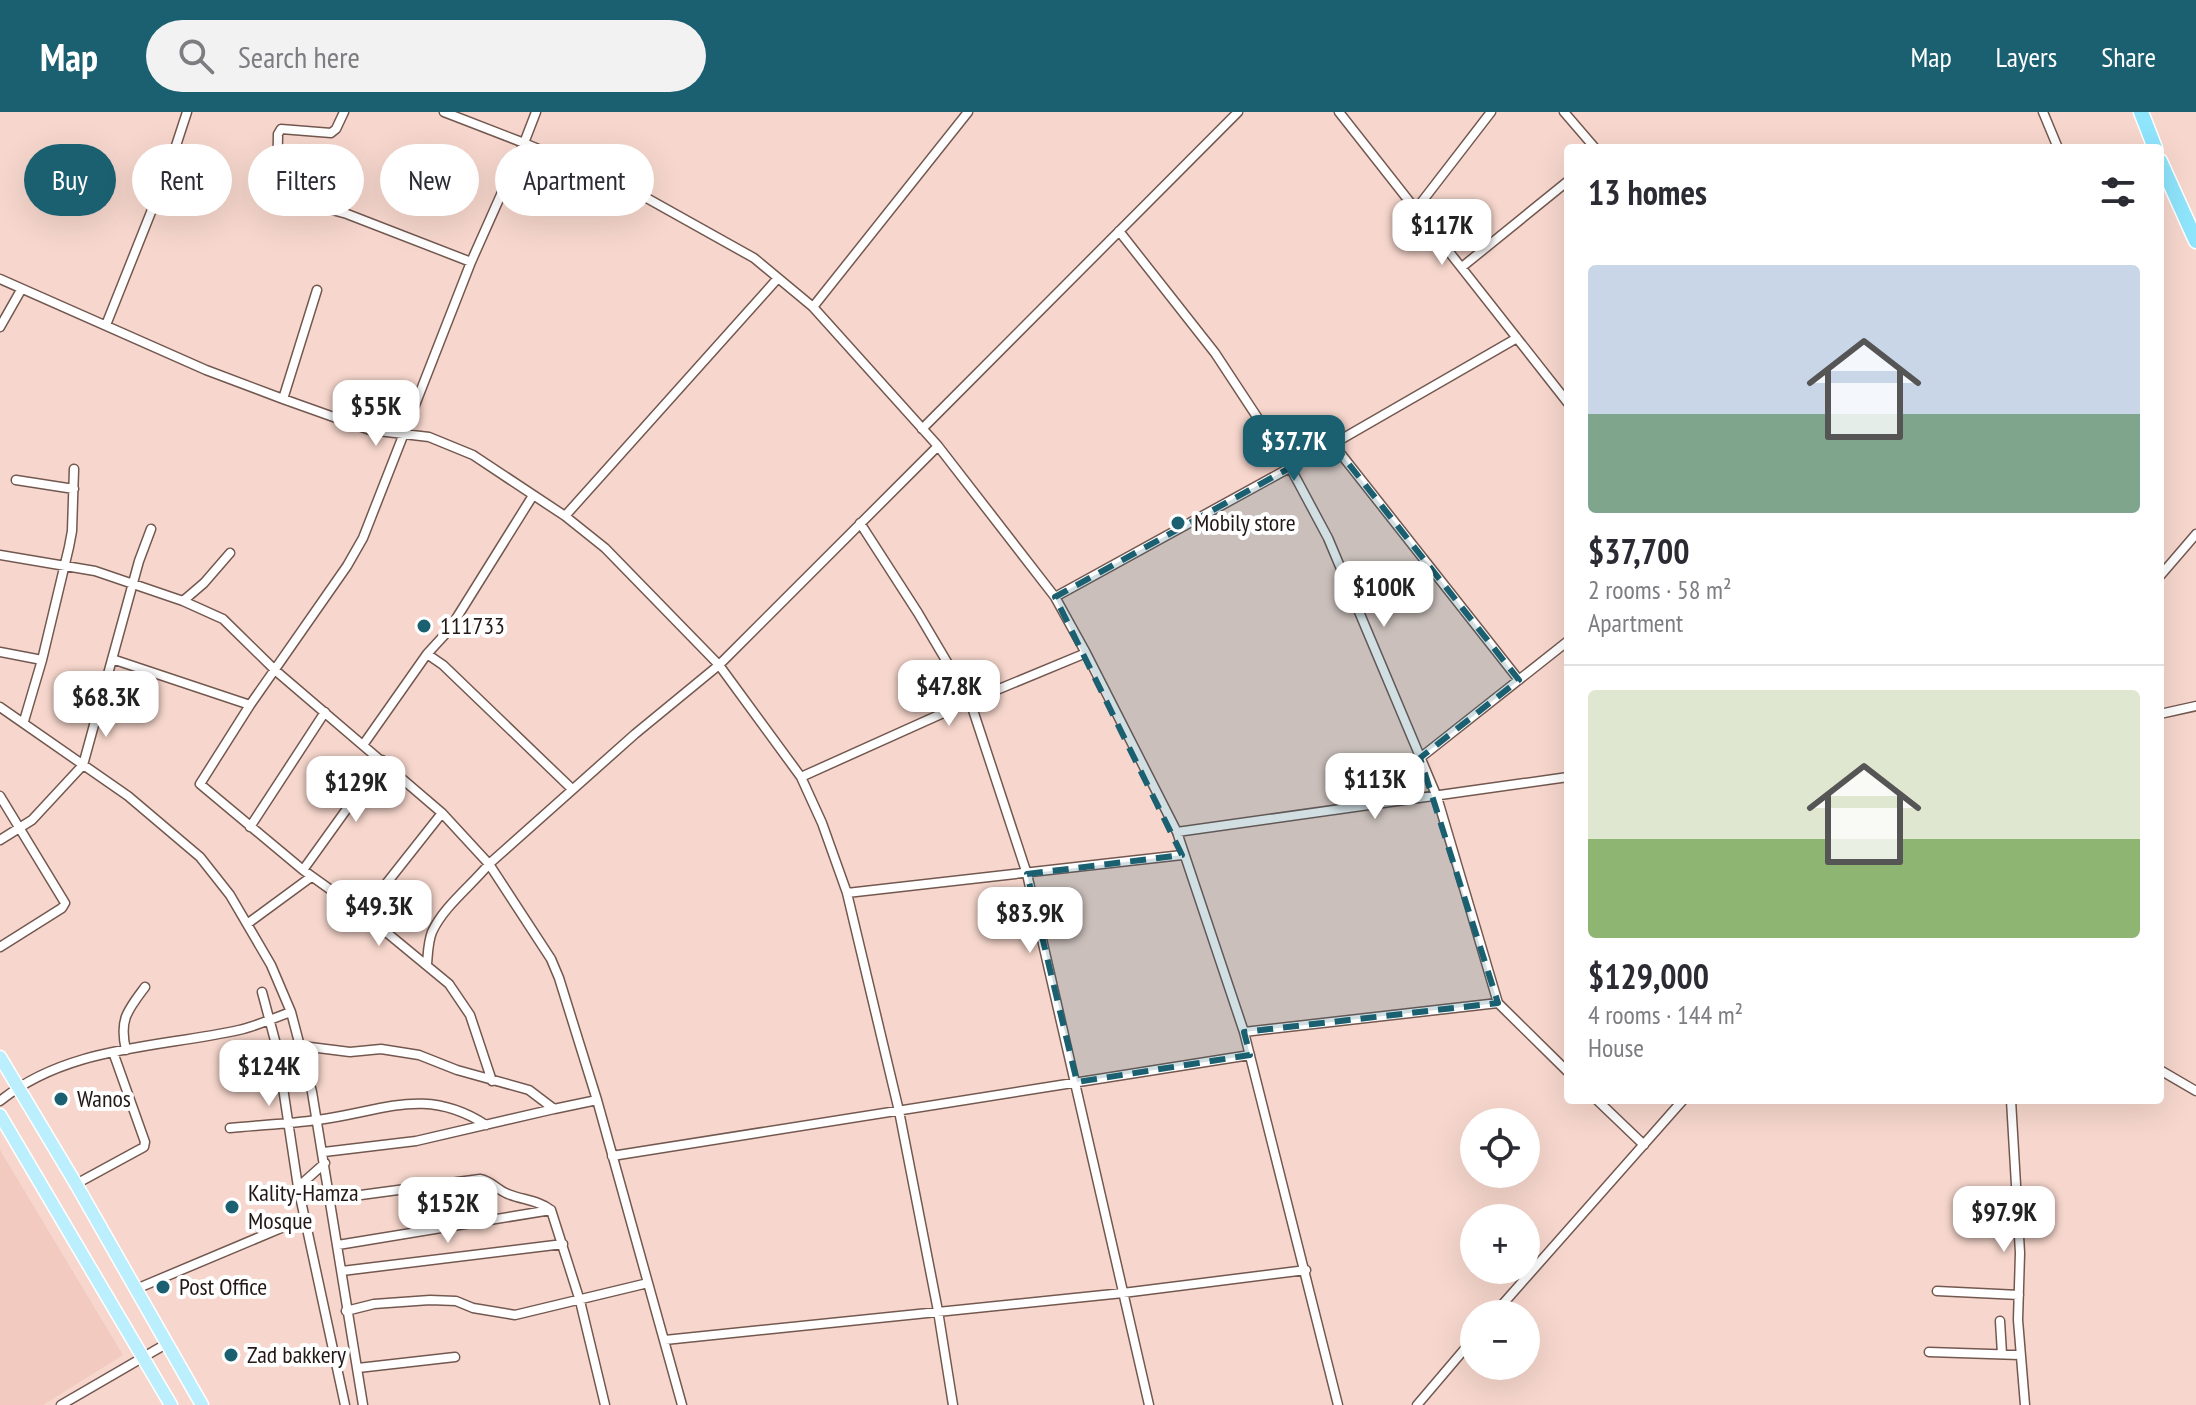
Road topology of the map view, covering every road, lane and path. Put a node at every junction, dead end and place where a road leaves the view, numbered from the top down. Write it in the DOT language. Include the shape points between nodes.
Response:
graph roads {
  1 [pos="187,112"];
  2 [pos="344,112"];
  3 [pos="444,112"];
  4 [pos="536,112"];
  5 [pos="968,112"];
  6 [pos="1238,112"];
  7 [pos="1339,112"];
  8 [pos="1491,112"];
  9 [pos="1564,112"];
  10 [pos="2043,112"];
  11 [pos="2141,112"];
  12 [pos="524,143"];
  13 [pos="1592,144"];
  14 [pos="2056,144"];
  15 [pos="2153,144"];
  16 [pos="2164,181"];
  17 [pos="1564,184"];
  18 [pos="1417,208"];
  19 [pos="1119,231"];
  20 [pos="2196,241"];
  21 [pos="471,262"];
  22 [pos="1462,267"];
  23 [pos="778,278"];
  24 [pos="0,279"];
  25 [pos="21,290"];
  26 [pos="317,290"];
  27 [pos="813,307"];
  28 [pos="106,325"];
  29 [pos="0,327"];
  30 [pos="1517,338"];
  31 [pos="1564,398"];
  32 [pos="283,399"];
  33 [pos="922,429"];
  34 [pos="402,434"];
  35 [pos="1333,444"];
  36 [pos="938,446"];
  37 [pos="1290,467"];
  38 [pos="74,469"];
  39 [pos="16,480"];
  40 [pos="74,489"];
  41 [pos="532,497"];
  42 [pos="565,516"];
  43 [pos="860,523"];
  44 [pos="151,529"];
  45 [pos="2196,534"];
  46 [pos="230,553"];
  47 [pos="0,555"];
  48 [pos="64,564"];
  49 [pos="2164,571"];
  50 [pos="134,584"];
  51 [pos="1055,597"];
  52 [pos="183,601"];
  53 [pos="1564,644"];
  54 [pos="0,652"];
  55 [pos="1086,653"];
  56 [pos="427,654"];
  57 [pos="112,659"];
  58 [pos="42,660"];
  59 [pos="719,665"];
  60 [pos="276,671"];
  61 [pos="1519,680"];
  62 [pos="970,701"];
  63 [pos="250,705"];
  64 [pos="2196,706"];
  65 [pos="0,707"];
  66 [pos="325,712"];
  67 [pos="2164,713"];
  68 [pos="24,721"];
  69 [pos="363,745"];
  70 [pos="1420,758"];
  71 [pos="382,760"];
  72 [pos="83,765"];
  73 [pos="801,777"];
  74 [pos="1564,778"];
  75 [pos="572,789"];
  76 [pos="0,796"];
  77 [pos="1437,797"];
  78 [pos="442,813"];
  79 [pos="250,827"];
  80 [pos="19,829"];
  81 [pos="1177,832"];
  82 [pos="0,840"];
  83 [pos="1182,855"];
  84 [pos="489,864"];
  85 [pos="303,870"];
  86 [pos="1027,874"];
  87 [pos="311,877"];
  88 [pos="847,893"];
  89 [pos="363,913"];
  90 [pos="247,924"];
  91 [pos="0,947"];
  92 [pos="427,964"];
  93 [pos="145,987"];
  94 [pos="262,992"];
  95 [pos="1498,1003"];
  96 [pos="291,1012"];
  97 [pos="269,1019"];
  98 [pos="1244,1032"];
  99 [pos="302,1046"];
  100 [pos="277,1048"];
  101 [pos="126,1050"];
  102 [pos="113,1052"];
  103 [pos="1250,1055"];
  104 [pos="0,1057"];
  105 [pos="1564,1068"];
  106 [pos="2164,1072"];
  107 [pos="492,1081"];
  108 [pos="1077,1082"];
  109 [pos="17,1087"];
  110 [pos="2196,1091"];
  111 [pos="597,1100"];
  112 [pos="0,1101"];
  113 [pos="1601,1104"];
  114 [pos="1680,1104"];
  115 [pos="2011,1104"];
  116 [pos="554,1109"];
  117 [pos="899,1111"];
  118 [pos="0,1115"];
  119 [pos="318,1120"];
  120 [pos="287,1121"];
  121 [pos="486,1125"];
  122 [pos="230,1128"];
  123 [pos="1644,1145"];
  124 [pos="324,1152"];
  125 [pos="612,1156"];
  126 [pos="325,1163"];
  127 [pos="76,1184"];
  128 [pos="298,1187"];
  129 [pos="331,1199"];
  130 [pos="551,1210"];
  131 [pos="305,1218"];
  132 [pos="563,1244"];
  133 [pos="338,1245"];
  134 [pos="1306,1270"];
  135 [pos="342,1271"];
  136 [pos="648,1283"];
  137 [pos="136,1289"];
  138 [pos="1937,1291"];
  139 [pos="1123,1293"];
  140 [pos="2019,1295"];
  141 [pos="1506,1300"];
  142 [pos="580,1301"];
  143 [pos="346,1311"];
  144 [pos="938,1311"];
  145 [pos="2000,1321"];
  146 [pos="665,1340"];
  147 [pos="166,1344"];
  148 [pos="1929,1352"];
  149 [pos="1460,1354"];
  150 [pos="2002,1354"];
  151 [pos="2020,1355"];
  152 [pos="455,1357"];
  153 [pos="142,1359"];
  154 [pos="358,1368"];
  155 [pos="61,1405"];
  156 [pos="171,1405"];
  157 [pos="202,1405"];
  158 [pos="345,1405"];
  159 [pos="363,1405"];
  160 [pos="605,1405"];
  161 [pos="682,1405"];
  162 [pos="953,1405"];
  163 [pos="1149,1405"];
  164 [pos="1338,1405"];
  165 [pos="1417,1405"];
  166 [pos="2025,1405"];
  1 -- 28 [label="street"];
  2 -- 21 [label="street" via="331,133 281,129 277,195 347,214"];
  3 -- 12 [label="street"];
  4 -- 12 [label="street"];
  5 -- 27 [label="street"];
  6 -- 19 [label="street"];
  7 -- 18 [label="street"];
  8 -- 18 [label="street"];
  9 -- 13 [label="street"];
  10 -- 14 [label="street"];
  11 -- 15 [label="highway"];
  12 -- 21 [label="street"];
  12 -- 23 [label="street" via="618,182 754,258"];
  16 -- 20 [label="highway"];
  17 -- 22 [label="street"];
  18 -- 22 [label="street"];
  19 -- 33 [label="street"];
  19 -- 37 [label="street" via="1215,353"];
  21 -- 34 [label="street"];
  22 -- 30 [label="street"];
  23 -- 27 [label="street"];
  23 -- 42 [label="street"];
  24 -- 25 [label="street"];
  25 -- 28 [label="street"];
  25 -- 29 [label="street"];
  26 -- 32 [label="street"];
  27 -- 33 [label="street"];
  28 -- 32 [label="street"];
  30 -- 31 [label="street"];
  30 -- 35 [label="street"];
  32 -- 34 [label="street" via="370,430"];
  33 -- 36 [label="street"];
  34 -- 41 [label="street" via="429,437 473,455"];
  34 -- 60 [label="street" via="363,538"];
  35 -- 37 [label="street"];
  35 -- 61 [label="street"];
  36 -- 43 [label="street"];
  36 -- 51 [label="street"];
  37 -- 51 [label="street"];
  37 -- 70 [label="street" via="1351,589"];
  38 -- 40 [label="street"];
  39 -- 40 [label="street"];
  40 -- 48 [label="street"];
  41 -- 42 [label="street"];
  41 -- 56 [label="street" via="449,630"];
  42 -- 59 [label="street" via="633,574"];
  43 -- 59 [label="street"];
  43 -- 62 [label="street"];
  44 -- 50 [label="street"];
  45 -- 49 [label="street"];
  46 -- 52 [label="street"];
  47 -- 48 [label="street"];
  48 -- 50 [label="street"];
  48 -- 58 [label="street"];
  50 -- 52 [label="street"];
  50 -- 57 [label="street"];
  51 -- 55 [label="street"];
  52 -- 60 [label="street" via="223,619"];
  53 -- 61 [label="street"];
  54 -- 58 [label="street"];
  55 -- 62 [label="street"];
  55 -- 81 [label="street"];
  56 -- 69 [label="street"];
  56 -- 75 [label="street"];
  57 -- 63 [label="street"];
  57 -- 72 [label="street"];
  58 -- 68 [label="street"];
  59 -- 73 [label="street"];
  59 -- 75 [label="street"];
  60 -- 63 [label="street"];
  60 -- 66 [label="street"];
  61 -- 70 [label="street"];
  62 -- 73 [label="street"];
  62 -- 86 [label="street"];
  63 -- 79 [label="street" via="200,784"];
  64 -- 67 [label="street"];
  65 -- 68 [label="street"];
  66 -- 69 [label="street"];
  66 -- 79 [label="street"];
  68 -- 72 [label="street"];
  69 -- 71 [label="street"];
  70 -- 77 [label="street"];
  71 -- 78 [label="street"];
  71 -- 85 [label="street"];
  72 -- 80 [label="street"];
  72 -- 90 [label="street" via="200,857"];
  73 -- 88 [label="street"];
  74 -- 77 [label="street"];
  75 -- 84 [label="street"];
  76 -- 80 [label="street"];
  77 -- 81 [label="street"];
  77 -- 95 [label="street"];
  78 -- 84 [label="street"];
  78 -- 89 [label="street"];
  79 -- 85 [label="street"];
  80 -- 82 [label="street"];
  80 -- 91 [label="street" via="65,903"];
  81 -- 83 [label="street"];
  83 -- 86 [label="street"];
  83 -- 98 [label="street"];
  84 -- 92 [label="street" via="432,931"];
  84 -- 111 [label="street" via="551,959"];
  85 -- 87 [label="street"];
  86 -- 88 [label="street"];
  86 -- 108 [label="street"];
  87 -- 89 [label="street"];
  87 -- 90 [label="street"];
  88 -- 117 [label="street"];
  89 -- 92 [label="street"];
  90 -- 96 [label="street"];
  92 -- 107 [label="street" via="470,1015"];
  93 -- 101 [label="street" via="123,1021"];
  94 -- 97 [label="street"];
  95 -- 98 [label="street"];
  95 -- 105 [label="street"];
  96 -- 97 [label="street"];
  96 -- 99 [label="street"];
  97 -- 100 [label="street"];
  97 -- 101 [label="street" via="234,1031"];
  98 -- 103 [label="street"];
  99 -- 100 [label="street"];
  99 -- 107 [label="street" via="401,1051"];
  99 -- 119 [label="street"];
  100 -- 120 [label="street"];
  101 -- 102 [label="street"];
  102 -- 109 [label="street" via="77,1059"];
  102 -- 127 [label="street" via="144,1147"];
  103 -- 108 [label="street"];
  103 -- 134 [label="street"];
  104 -- 109 [label="main road"];
  106 -- 110 [label="street"];
  107 -- 116 [label="street" via="529,1090"];
  108 -- 117 [label="street"];
  108 -- 139 [label="street"];
  109 -- 112 [label="street"];
  109 -- 127 [label="main road"];
  111 -- 116 [label="street"];
  111 -- 125 [label="street"];
  113 -- 123 [label="street"];
  114 -- 123 [label="street"];
  115 -- 140 [label="street"];
  116 -- 121 [label="street"];
  117 -- 125 [label="street"];
  117 -- 144 [label="street"];
  118 -- 153 [label="main road"];
  119 -- 120 [label="street"];
  119 -- 121 [label="street" via="435,1103"];
  119 -- 124 [label="street"];
  120 -- 122 [label="street"];
  120 -- 128 [label="street"];
  121 -- 124 [label="street" via="416,1141"];
  123 -- 141 [label="street"];
  124 -- 126 [label="street"];
  125 -- 136 [label="street"];
  126 -- 128 [label="street"];
  126 -- 129 [label="street"];
  127 -- 137 [label="main road"];
  128 -- 131 [label="street"];
  129 -- 130 [label="street" via="480,1179"];
  129 -- 133 [label="street"];
  130 -- 132 [label="street"];
  130 -- 133 [label="street"];
  131 -- 137 [label="street"];
  131 -- 158 [label="street"];
  132 -- 135 [label="street"];
  132 -- 142 [label="street"];
  133 -- 135 [label="street"];
  134 -- 139 [label="street"];
  134 -- 164 [label="street"];
  135 -- 143 [label="street"];
  136 -- 142 [label="street"];
  136 -- 146 [label="street"];
  137 -- 147 [label="main road"];
  138 -- 140 [label="street"];
  139 -- 144 [label="street"];
  139 -- 163 [label="street"];
  140 -- 151 [label="street"];
  142 -- 143 [label="street" via="515,1315 430,1300"];
  142 -- 160 [label="street"];
  143 -- 154 [label="street"];
  144 -- 146 [label="street"];
  144 -- 162 [label="street"];
  145 -- 150 [label="street"];
  146 -- 161 [label="street"];
  147 -- 153 [label="street"];
  147 -- 157 [label="main road"];
  148 -- 150 [label="street"];
  149 -- 165 [label="street"];
  150 -- 151 [label="street"];
  151 -- 166 [label="street"];
  152 -- 154 [label="street"];
  153 -- 155 [label="street"];
  153 -- 156 [label="main road"];
  154 -- 159 [label="street"];
}
